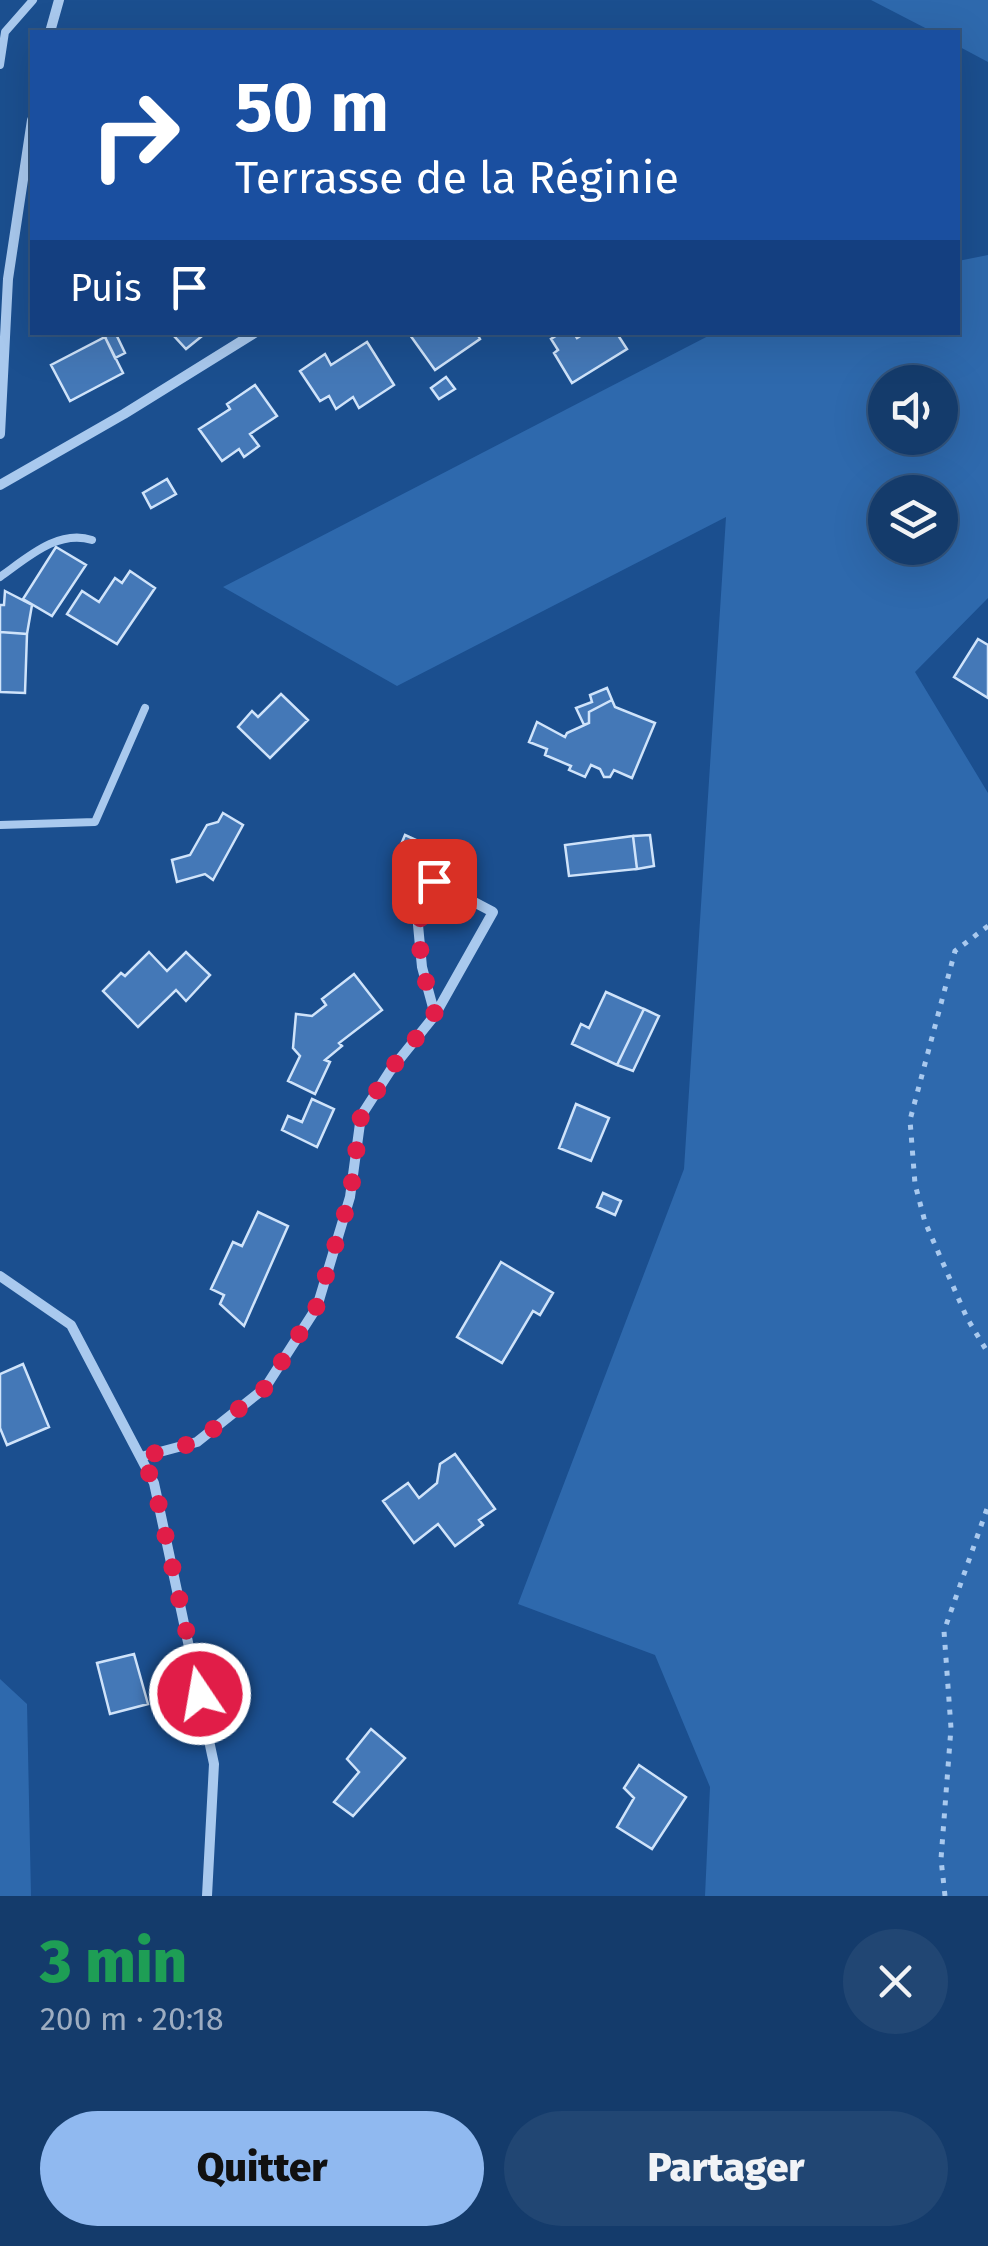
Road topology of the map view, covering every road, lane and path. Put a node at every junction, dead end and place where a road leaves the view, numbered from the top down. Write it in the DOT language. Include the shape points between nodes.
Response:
graph roads {
  1 [pos="33,0"];
  2 [pos="59,0"];
  3 [pos="51,30"];
  4 [pos="0,65"];
  5 [pos="30,133"];
  6 [pos="251,335"];
  7 [pos="0,434"];
  8 [pos="0,484"];
  9 [pos="92,540"];
  10 [pos="0,577"];
  11 [pos="145,708"];
  12 [pos="0,825"];
  13 [pos="988,926"];
  14 [pos="435,1015"];
  15 [pos="0,1276"];
  16 [pos="988,1352"];
  17 [pos="141,1457"];
  18 [pos="988,1506"];
  19 [pos="207,1896"];
  20 [pos="945,1896"];
  1 -- 4 [label="lane" via="5,32"];
  2 -- 3 [label="street"];
  5 -- 7 [label="street" via="8,279"];
  6 -- 8 [label="street"];
  9 -- 10 [label="lane" via="78,536 42,547"];
  11 -- 12 [label="lane" via="95,822"];
  13 -- 16 [label="path" via="955,951 910,1120 924,1222"];
  14 -- 14 [label="street" via="493,912 434,881 418,925"];
  14 -- 17 [label="street" via="361,1116 350,1197 316,1308 265,1388 197,1442"];
  15 -- 17 [label="street" via="71,1325"];
  17 -- 19 [label="street" via="154,1483 214,1764"];
  18 -- 20 [label="path" via="944,1631 951,1728 941,1859"];
}
